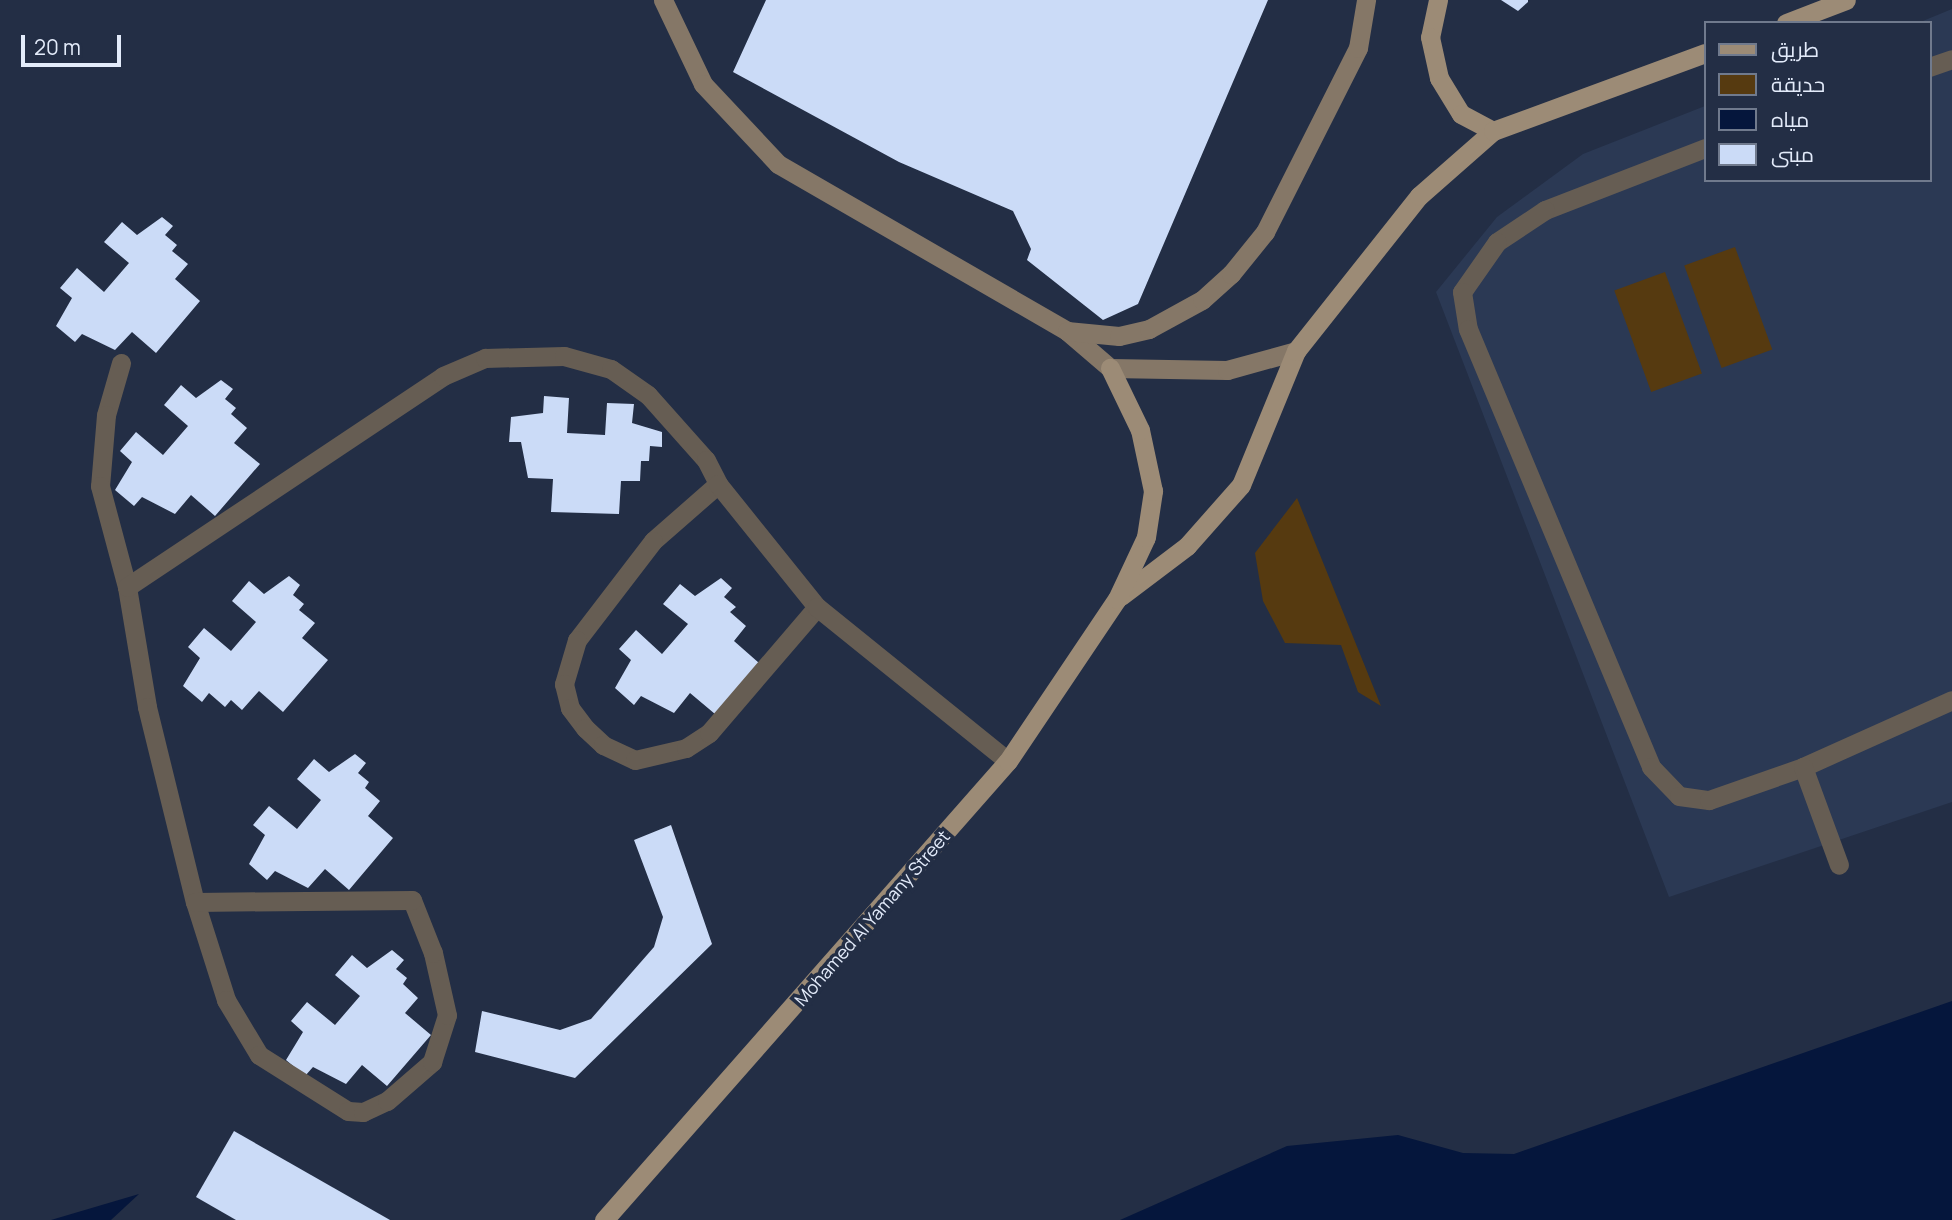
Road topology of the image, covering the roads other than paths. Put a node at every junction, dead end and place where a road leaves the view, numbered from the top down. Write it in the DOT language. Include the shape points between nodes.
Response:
graph roads {
  1 [pos="663,0"];
  2 [pos="679,0"];
  3 [pos="1366,0"];
  4 [pos="1438,0"];
  5 [pos="1846,0"];
  6 [pos="1791,21"];
  7 [pos="685,53"];
  8 [pos="1703,54"];
  9 [pos="1952,59"];
  10 [pos="1931,66"];
  11 [pos="1493,131"];
  12 [pos="1703,149"];
  13 [pos="1067,331"];
  14 [pos="1296,351"];
  15 [pos="121,363"];
  16 [pos="1110,368"];
  17 [pos="718,484"];
  18 [pos="127,587"];
  19 [pos="1117,599"];
  20 [pos="817,607"];
  21 [pos="1952,700"];
  22 [pos="1008,761"];
  23 [pos="1802,767"];
  24 [pos="1839,865"];
  25 [pos="195,902"];
  26 [pos="604,1220"];
  1 -- 7 [label="main road"];
  2 -- 7 [label="main road"];
  3 -- 13 [label="main road" via="1359,48 1265,232 1231,274 1202,300 1149,329 1119,336"];
  4 -- 11 [label="main road" via="1430,37 1439,78 1461,114"];
  5 -- 6 [label="main road"];
  7 -- 13 [label="main road" via="725,113 778,164"];
  8 -- 11 [label="main road"];
  9 -- 10 [label="street"];
  11 -- 14 [label="main road, Mohamed Al Yamany Street" via="1395,219"];
  12 -- 23 [label="street" via="1545,210 1497,242 1462,292 1468,329 1651,767 1679,796 1698,801"];
  13 -- 16 [label="main road"];
  14 -- 16 [label="main road" via="1227,370"];
  14 -- 19 [label="main road, Mohamed Al Yamany Street" via="1241,485 1187,546"];
  15 -- 18 [label="street" via="106,415 100,486"];
  16 -- 19 [label="main road, Mohamed Al Yamany Street" via="1140,430 1153,491 1146,537"];
  17 -- 18 [label="street" via="678,425 611,369 552,355 485,358 406,399"];
  17 -- 20 [label="street"];
  17 -- 20 [label="street" via="653,541 577,640 564,684 570,708 585,728 603,745 635,760 686,748 709,733"];
  18 -- 25 [label="street" via="147,707"];
  19 -- 22 [label="main road, Mohamed Al Yamany Street"];
  20 -- 22 [label="street"];
  21 -- 23 [label="street"];
  22 -- 26 [label="main road, Mohamed Al Yamany Street"];
  23 -- 24 [label="street"];
  25 -- 25 [label="street" via="412,900 433,953 447,1015 432,1062 363,1112 331,1105 242,1036"];
}
